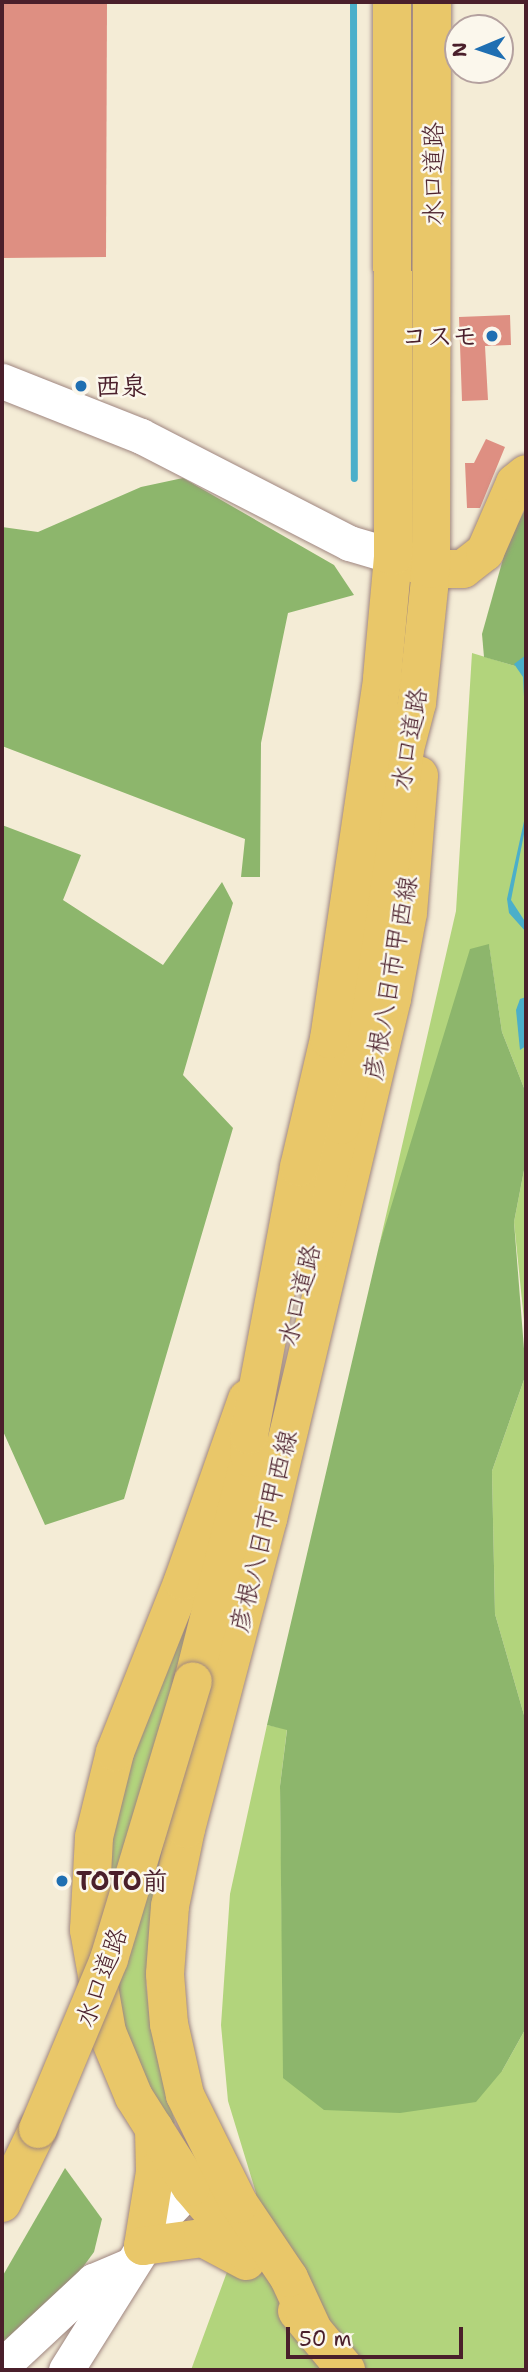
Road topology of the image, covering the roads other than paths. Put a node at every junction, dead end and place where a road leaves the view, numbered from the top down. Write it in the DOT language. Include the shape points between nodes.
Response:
graph roads {
  1 [pos="392,2"];
  2 [pos="432,2"];
  3 [pos="2,381"];
  4 [pos="522,470"];
  5 [pos="393,556"];
  6 [pos="431,569"];
  7 [pos="417,703"];
  8 [pos="282,1273"];
  9 [pos="250,1458"];
  10 [pos="185,2095"];
  11 [pos="154,2128"];
  12 [pos="191,2186"];
  13 [pos="5,2196"];
  14 [pos="230,2227"];
  15 [pos="136,2256"];
  16 [pos="313,2330"];
  17 [pos="2,2366"];
  18 [pos="66,2370"];
  19 [pos="346,2370"];
  1 -- 5 [label="main road, 水口道路"];
  2 -- 6 [label="main road, 水口道路"];
  3 -- 5 [label="street" via="141,436 349,543"];
  4 -- 6 [label="main road" via="485,552 463,569"];
  5 -- 6 [label="main road"];
  5 -- 8 [label="main road, 水口道路" via="367,796 331,1026 299,1167"];
  6 -- 7 [label="main road, 水口道路"];
  7 -- 9 [label="main road, 水口道路" via="405,749 387,890 341,1125 264,1436"];
  7 -- 10 [label="main road, 彦根八日市甲西線" via="421,748 408,913 392,999 170,1906 167,1999"];
  8 -- 9 [label="main road, 水口道路" via="249,1435"];
  8 -- 11 [label="main road, 彦根八日市甲西線" via="273,1286 253,1378 224,1470 115,1752 94,1837 89,1930 107,2032 134,2097"];
  9 -- 13 [label="main road, 水口道路, bridge" via="193,1681 109,1959"];
  10 -- 12 [label="main road"];
  10 -- 14 [label="main road, 彦根八日市甲西線"];
  11 -- 12 [label="main road, 彦根八日市甲西線"];
  11 -- 15 [label="main road" via="155,2172"];
  12 -- 14 [label="main road, 彦根八日市甲西線"];
  12 -- 15 [label="street"];
  14 -- 15 [label="main road"];
  14 -- 16 [label="main road, 彦根八日市甲西線"];
  14 -- 16 [label="main road, 彦根八日市甲西線" via="289,2278"];
  15 -- 17 [label="street" via="93,2281"];
  15 -- 18 [label="street"];
  16 -- 19 [label="main road, 彦根八日市甲西線"];
}
